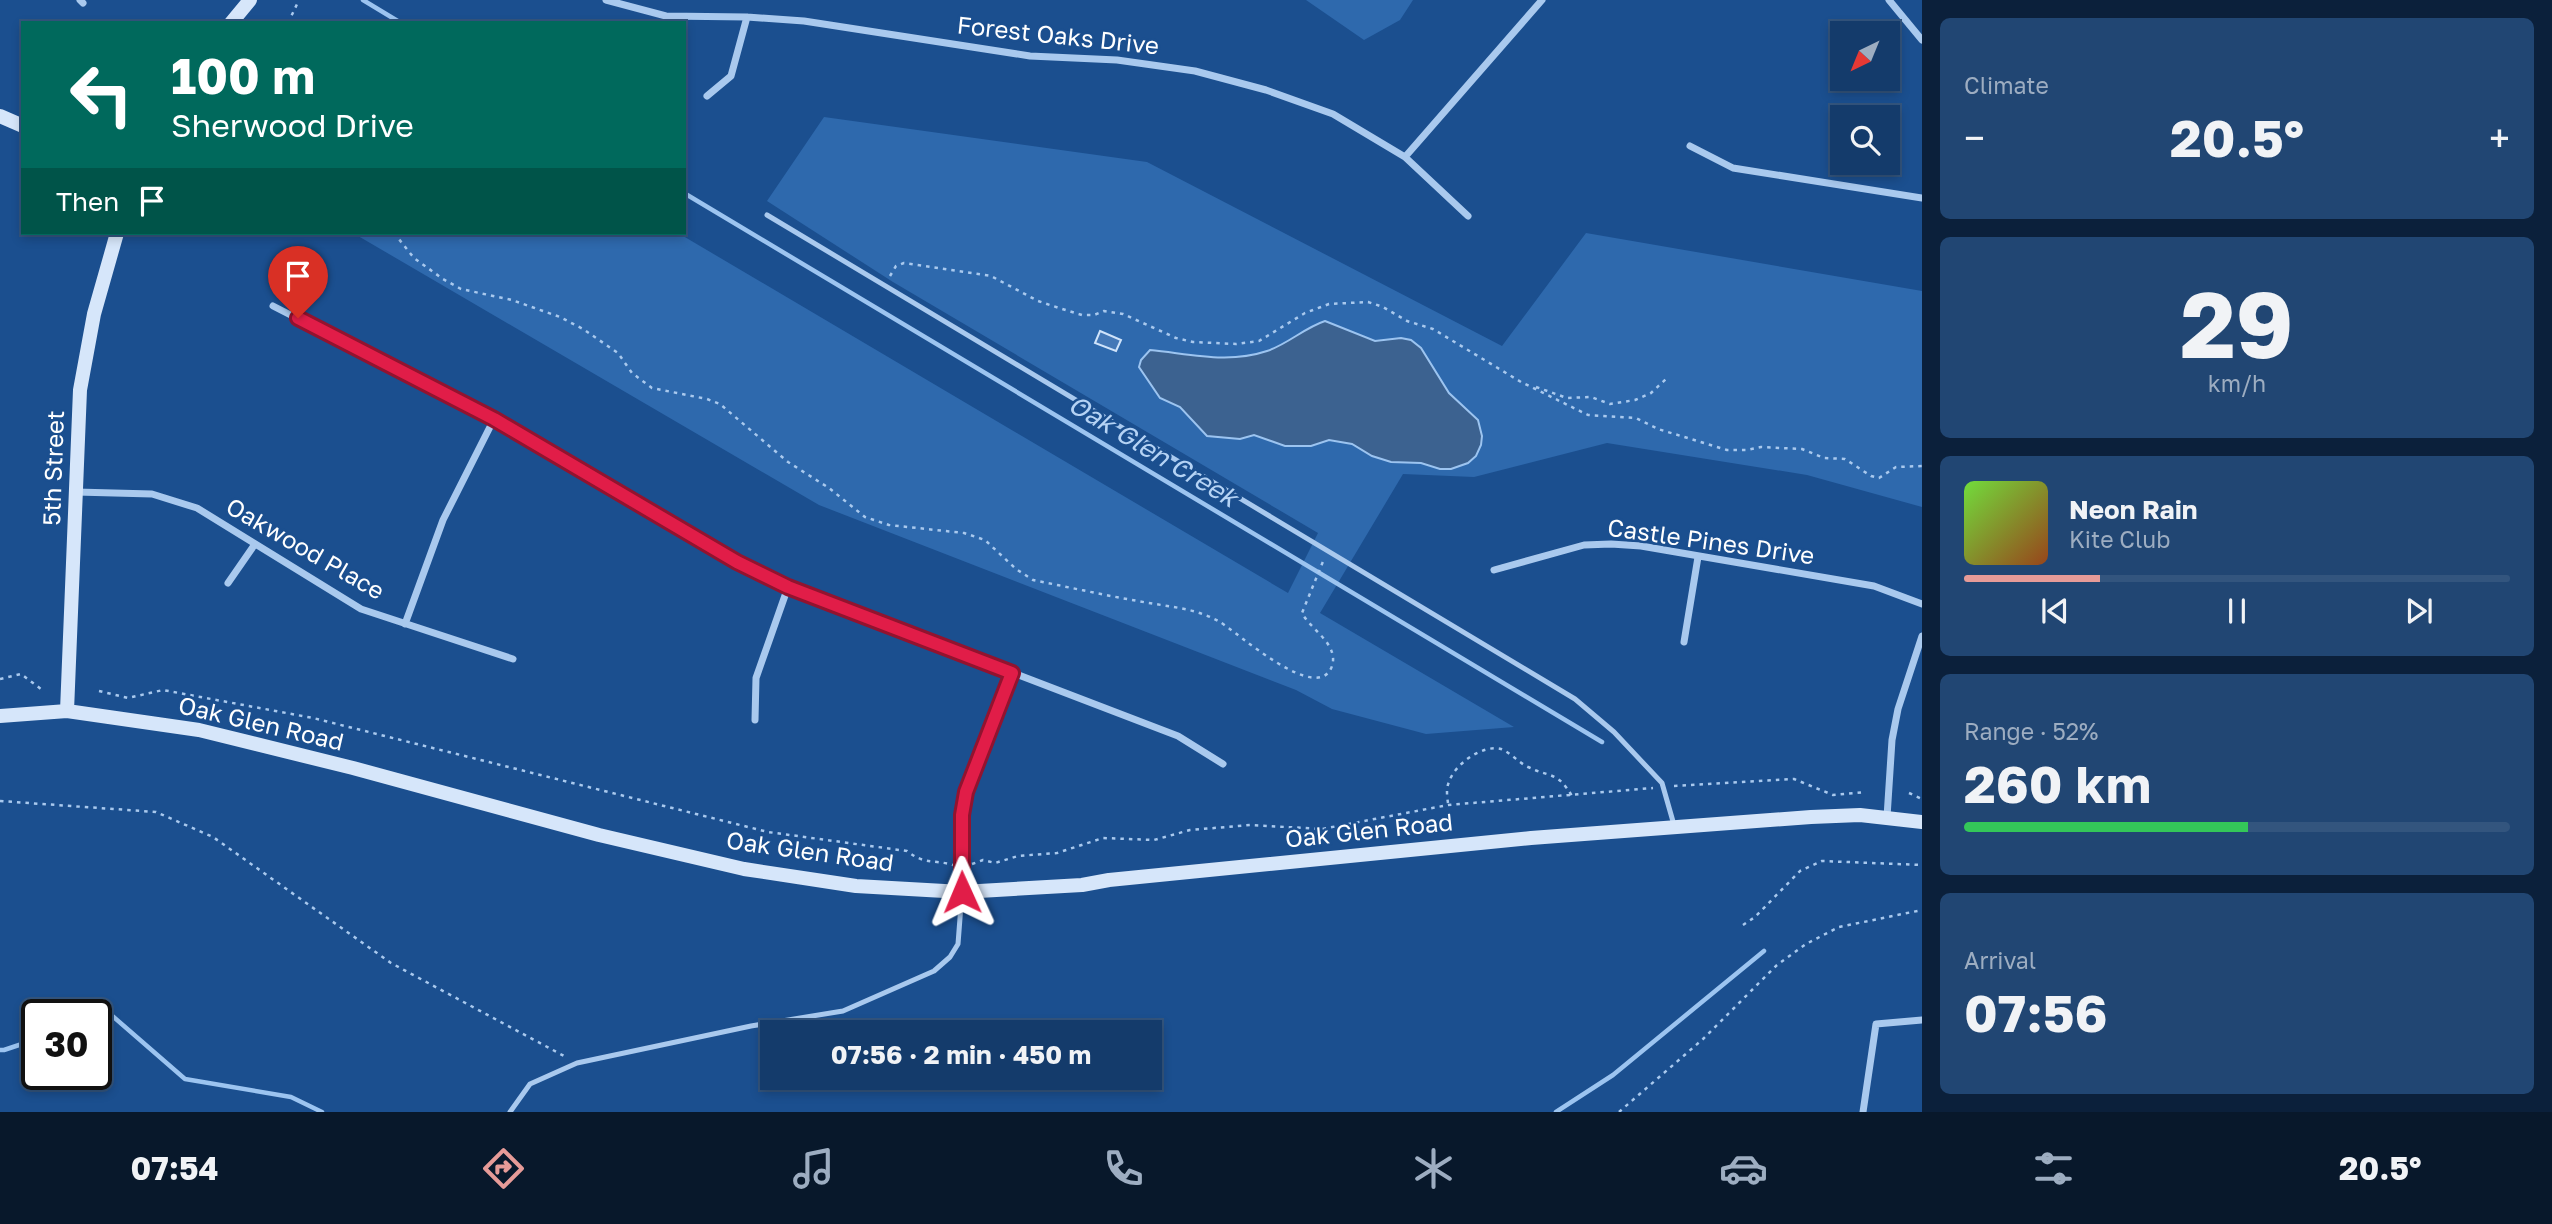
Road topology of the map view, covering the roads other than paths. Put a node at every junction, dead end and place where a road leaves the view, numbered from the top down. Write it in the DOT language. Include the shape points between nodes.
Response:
graph roads {
  1 [pos="250,0"];
  2 [pos="606,0"];
  3 [pos="1542,0"];
  4 [pos="1889,0"];
  5 [pos="747,16"];
  6 [pos="234,21"];
  7 [pos="1922,40"];
  8 [pos="708,96"];
  9 [pos="0,116"];
  10 [pos="21,125"];
  11 [pos="1690,146"];
  12 [pos="1405,157"];
  13 [pos="1922,198"];
  14 [pos="767,215"];
  15 [pos="1468,216"];
  16 [pos="116,235"];
  17 [pos="273,306"];
  18 [pos="494,419"];
  19 [pos="75,492"];
  20 [pos="256,544"];
  21 [pos="1698,557"];
  22 [pos="1494,570"];
  23 [pos="228,583"];
  24 [pos="788,587"];
  25 [pos="1922,604"];
  26 [pos="405,624"];
  27 [pos="1922,636"];
  28 [pos="1684,642"];
  29 [pos="513,659"];
  30 [pos="1012,673"];
  31 [pos="67,710"];
  32 [pos="0,716"];
  33 [pos="755,720"];
  34 [pos="1223,764"];
  35 [pos="1888,817"];
  36 [pos="1922,822"];
  37 [pos="1675,828"];
  38 [pos="962,892"];
  39 [pos="1922,1020"];
  40 [pos="510,1112"];
  41 [pos="1863,1112"];
  1 -- 6 [label="main road"];
  2 -- 5 [label="street, Forest Oaks Drive" via="666,16"];
  3 -- 12 [label="street"];
  4 -- 7 [label="street"];
  5 -- 8 [label="street" via="731,76"];
  5 -- 12 [label="street, Forest Oaks Drive" via="1030,56 1117,60 1195,71 1333,114"];
  9 -- 10 [label="main road"];
  11 -- 13 [label="street" via="1733,168"];
  12 -- 15 [label="street, Forest Oaks Drive"];
  14 -- 37 [label="lane" via="1575,699 1614,732 1663,787"];
  16 -- 19 [label="main road, 5th Street" via="94,314 80,390"];
  17 -- 18 [label="street"];
  18 -- 24 [label="street" via="737,562"];
  18 -- 26 [label="street" via="443,520"];
  19 -- 20 [label="street, Oakwood Place" via="152,494 197,508"];
  19 -- 31 [label="main road, 5th Street"];
  20 -- 23 [label="street"];
  20 -- 26 [label="street, Oakwood Place" via="361,609"];
  21 -- 22 [label="street, Castle Pines Drive" via="1641,546 1584,545"];
  21 -- 25 [label="street, Castle Pines Drive" via="1874,586"];
  21 -- 28 [label="street"];
  24 -- 30 [label="street"];
  24 -- 33 [label="street" via="756,678"];
  26 -- 29 [label="street, Oakwood Place"];
  27 -- 35 [label="street" via="1892,740"];
  30 -- 34 [label="street" via="1178,736"];
  30 -- 38 [label="street" via="966,792"];
  31 -- 32 [label="main road, Oak Glen Road"];
  31 -- 38 [label="main road, Oak Glen Road" via="199,730 744,869 856,886"];
  35 -- 36 [label="main road, Oak Glen Road"];
  35 -- 37 [label="main road, Oak Glen Road"];
  37 -- 38 [label="main road, Oak Glen Road" via="1490,842 1082,885"];
  38 -- 40 [label="lane" via="958,944 934,971 843,1011 577,1063 530,1084"];
  39 -- 41 [label="street" via="1876,1024"];
}
